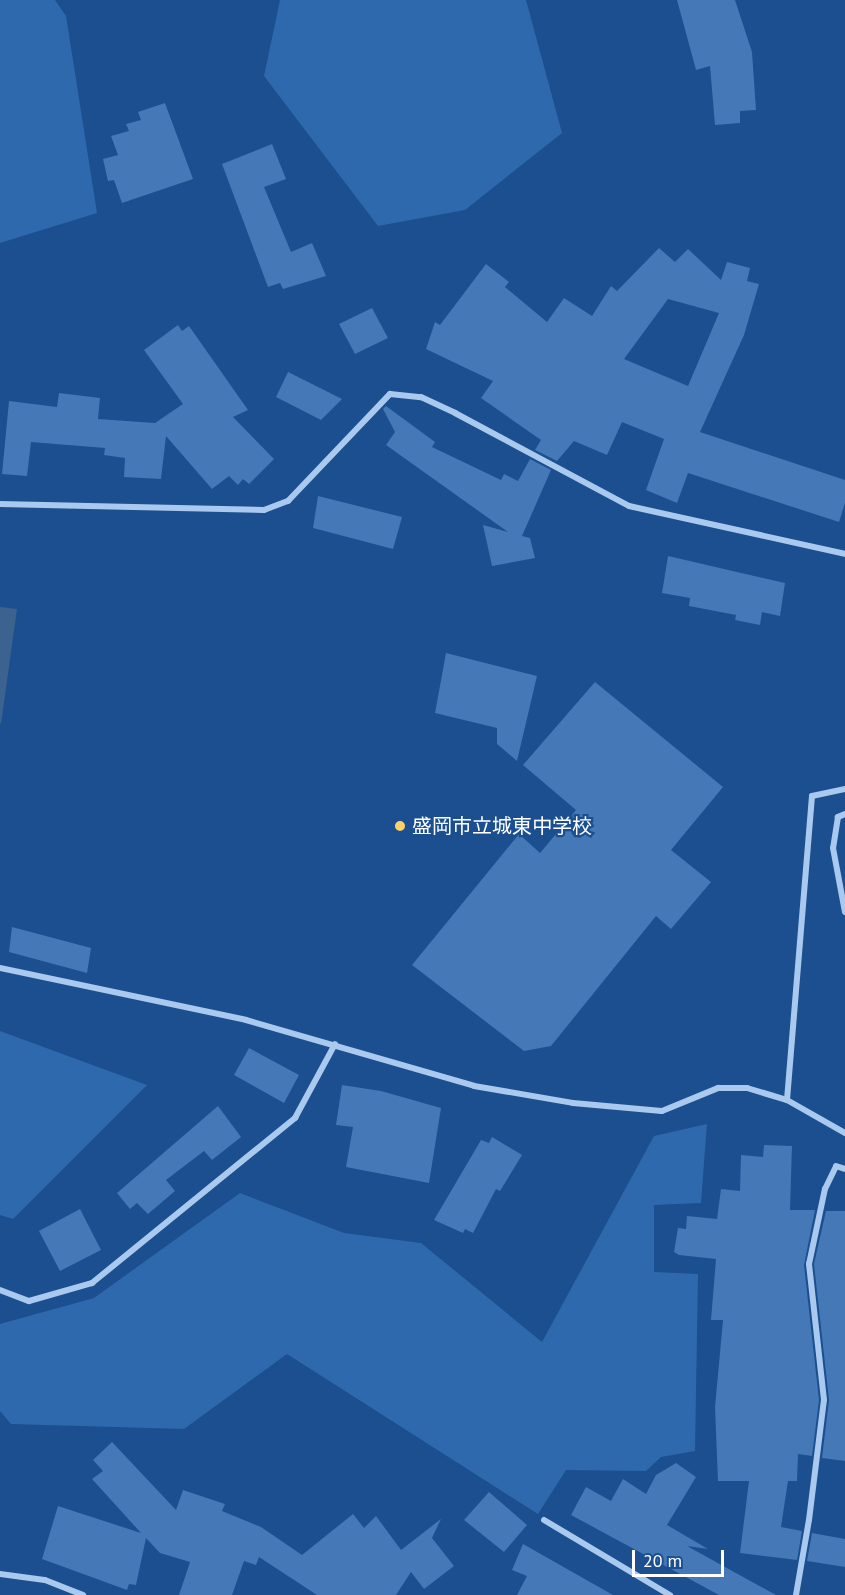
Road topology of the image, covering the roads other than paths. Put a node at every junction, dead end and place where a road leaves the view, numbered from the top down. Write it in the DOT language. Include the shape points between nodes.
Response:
graph roads {
  1 [pos="0,504"];
  2 [pos="845,554"];
  3 [pos="845,789"];
  4 [pos="845,814"];
  5 [pos="845,912"];
  6 [pos="0,968"];
  7 [pos="335,1044"];
  8 [pos="787,1100"];
  9 [pos="845,1133"];
  10 [pos="845,1169"];
  11 [pos="0,1290"];
  12 [pos="544,1520"];
  13 [pos="0,1574"];
  14 [pos="83,1595"];
  15 [pos="670,1595"];
  16 [pos="796,1595"];
  1 -- 2 [label="street" via="264,510 288,501 390,394 421,397 628,506"];
  3 -- 8 [label="street" via="812,796"];
  4 -- 5 [label="street" via="837,817 833,848"];
  6 -- 7 [label="street" via="246,1020"];
  7 -- 8 [label="street" via="474,1086 573,1103 662,1111 718,1088 747,1088"];
  7 -- 11 [label="street" via="295,1118 92,1283 29,1301"];
  8 -- 9 [label="street"];
  10 -- 16 [label="street" via="836,1166 825,1189 809,1264 824,1400"];
  12 -- 15 [label="street"];
  13 -- 14 [label="street" via="45,1580"];
}
